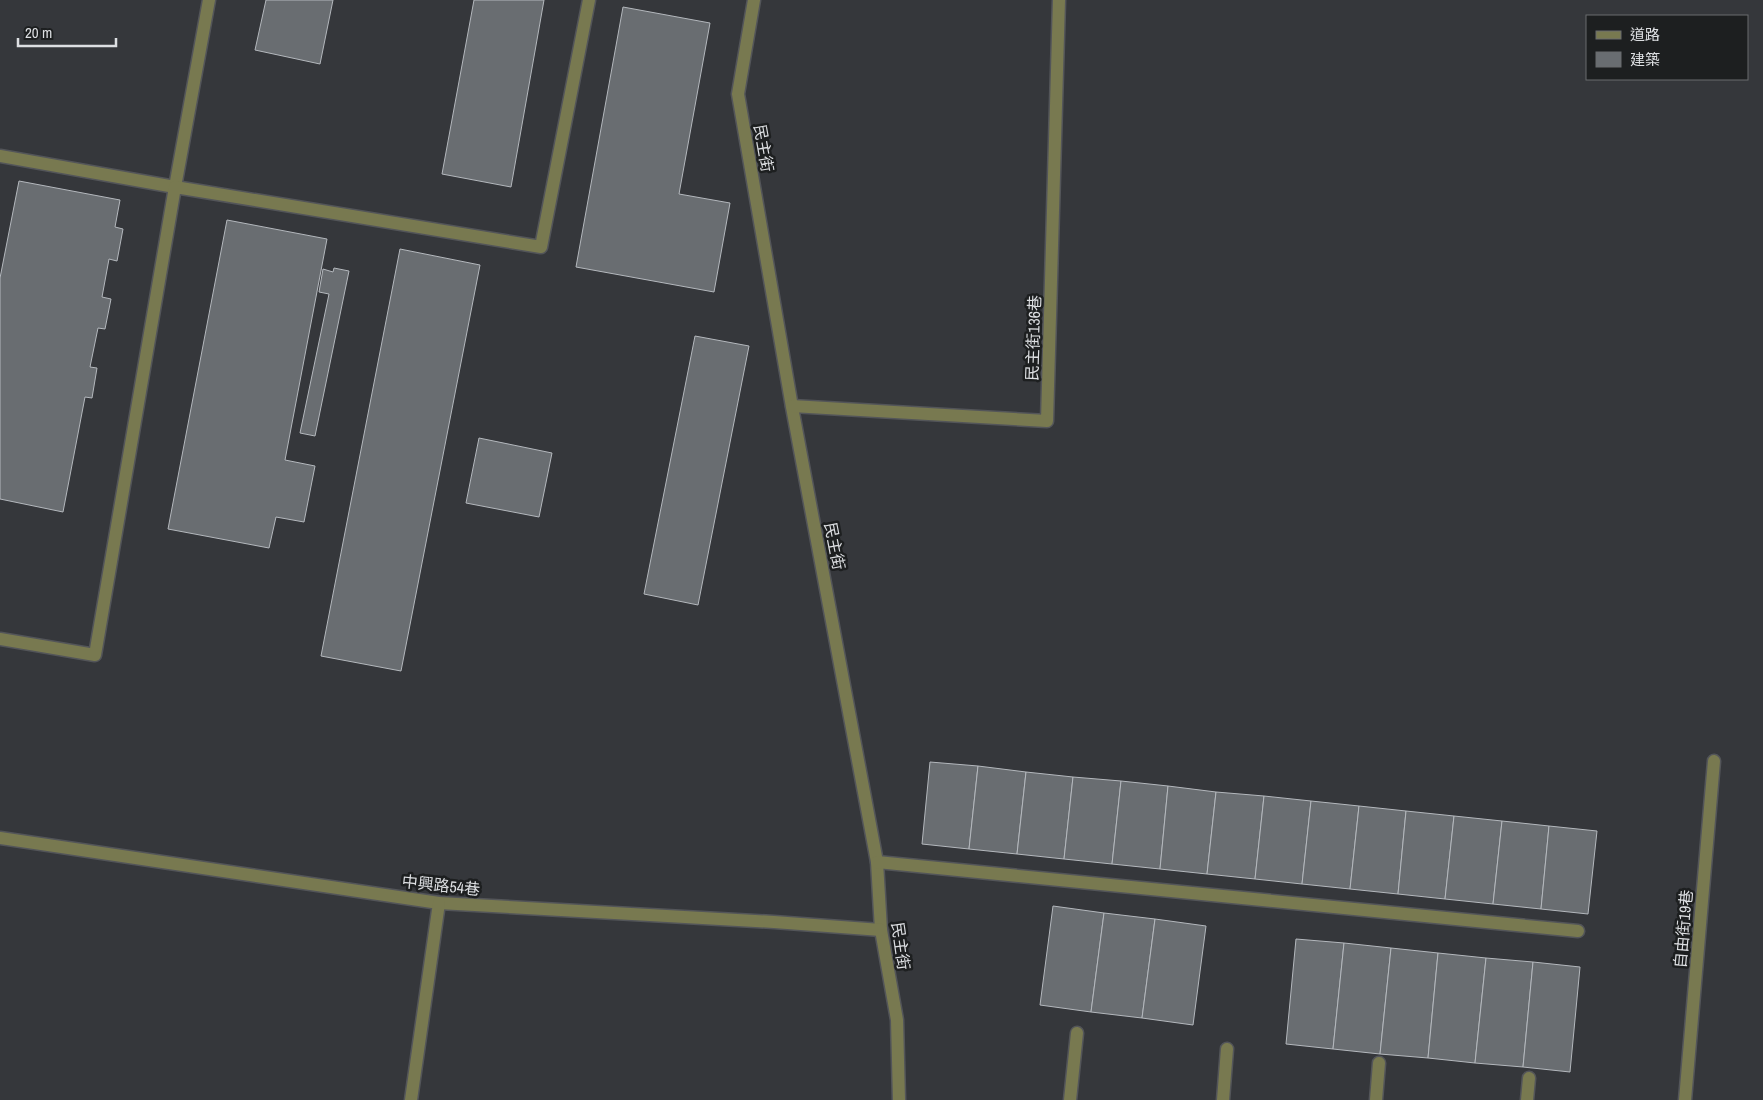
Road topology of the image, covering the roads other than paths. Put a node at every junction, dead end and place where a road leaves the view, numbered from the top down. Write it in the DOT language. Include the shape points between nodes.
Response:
graph roads {
  1 [pos="209,0"];
  2 [pos="589,0"];
  3 [pos="754,0"];
  4 [pos="1059,0"];
  5 [pos="0,156"];
  6 [pos="175,187"];
  7 [pos="792,406"];
  8 [pos="0,639"];
  9 [pos="1714,761"];
  10 [pos="0,838"];
  11 [pos="877,862"];
  12 [pos="439,903"];
  13 [pos="881,930"];
  14 [pos="1578,931"];
  15 [pos="1077,1033"];
  16 [pos="1228,1049"];
  17 [pos="1379,1064"];
  18 [pos="1529,1078"];
  19 [pos="411,1100"];
  20 [pos="899,1100"];
  21 [pos="1070,1100"];
  22 [pos="1223,1100"];
  23 [pos="1376,1100"];
  24 [pos="1527,1100"];
  25 [pos="1684,1100"];
  1 -- 6 [label="street"];
  2 -- 6 [label="street" via="541,247"];
  3 -- 7 [label="street, 民主街" via="738,94"];
  4 -- 7 [label="street, 民主街136巷" via="1047,421"];
  5 -- 6 [label="street"];
  6 -- 8 [label="street" via="95,655"];
  7 -- 11 [label="street, 民主街"];
  9 -- 25 [label="street, 自由街19巷"];
  10 -- 12 [label="street, 中興路54巷"];
  11 -- 13 [label="street, 民主街"];
  11 -- 14 [label="street"];
  12 -- 13 [label="street, 中興路54巷"];
  12 -- 19 [label="street"];
  13 -- 20 [label="street, 民主街" via="897,1020"];
  15 -- 21 [label="street"];
  16 -- 22 [label="street"];
  17 -- 23 [label="street"];
  18 -- 24 [label="street"];
}
